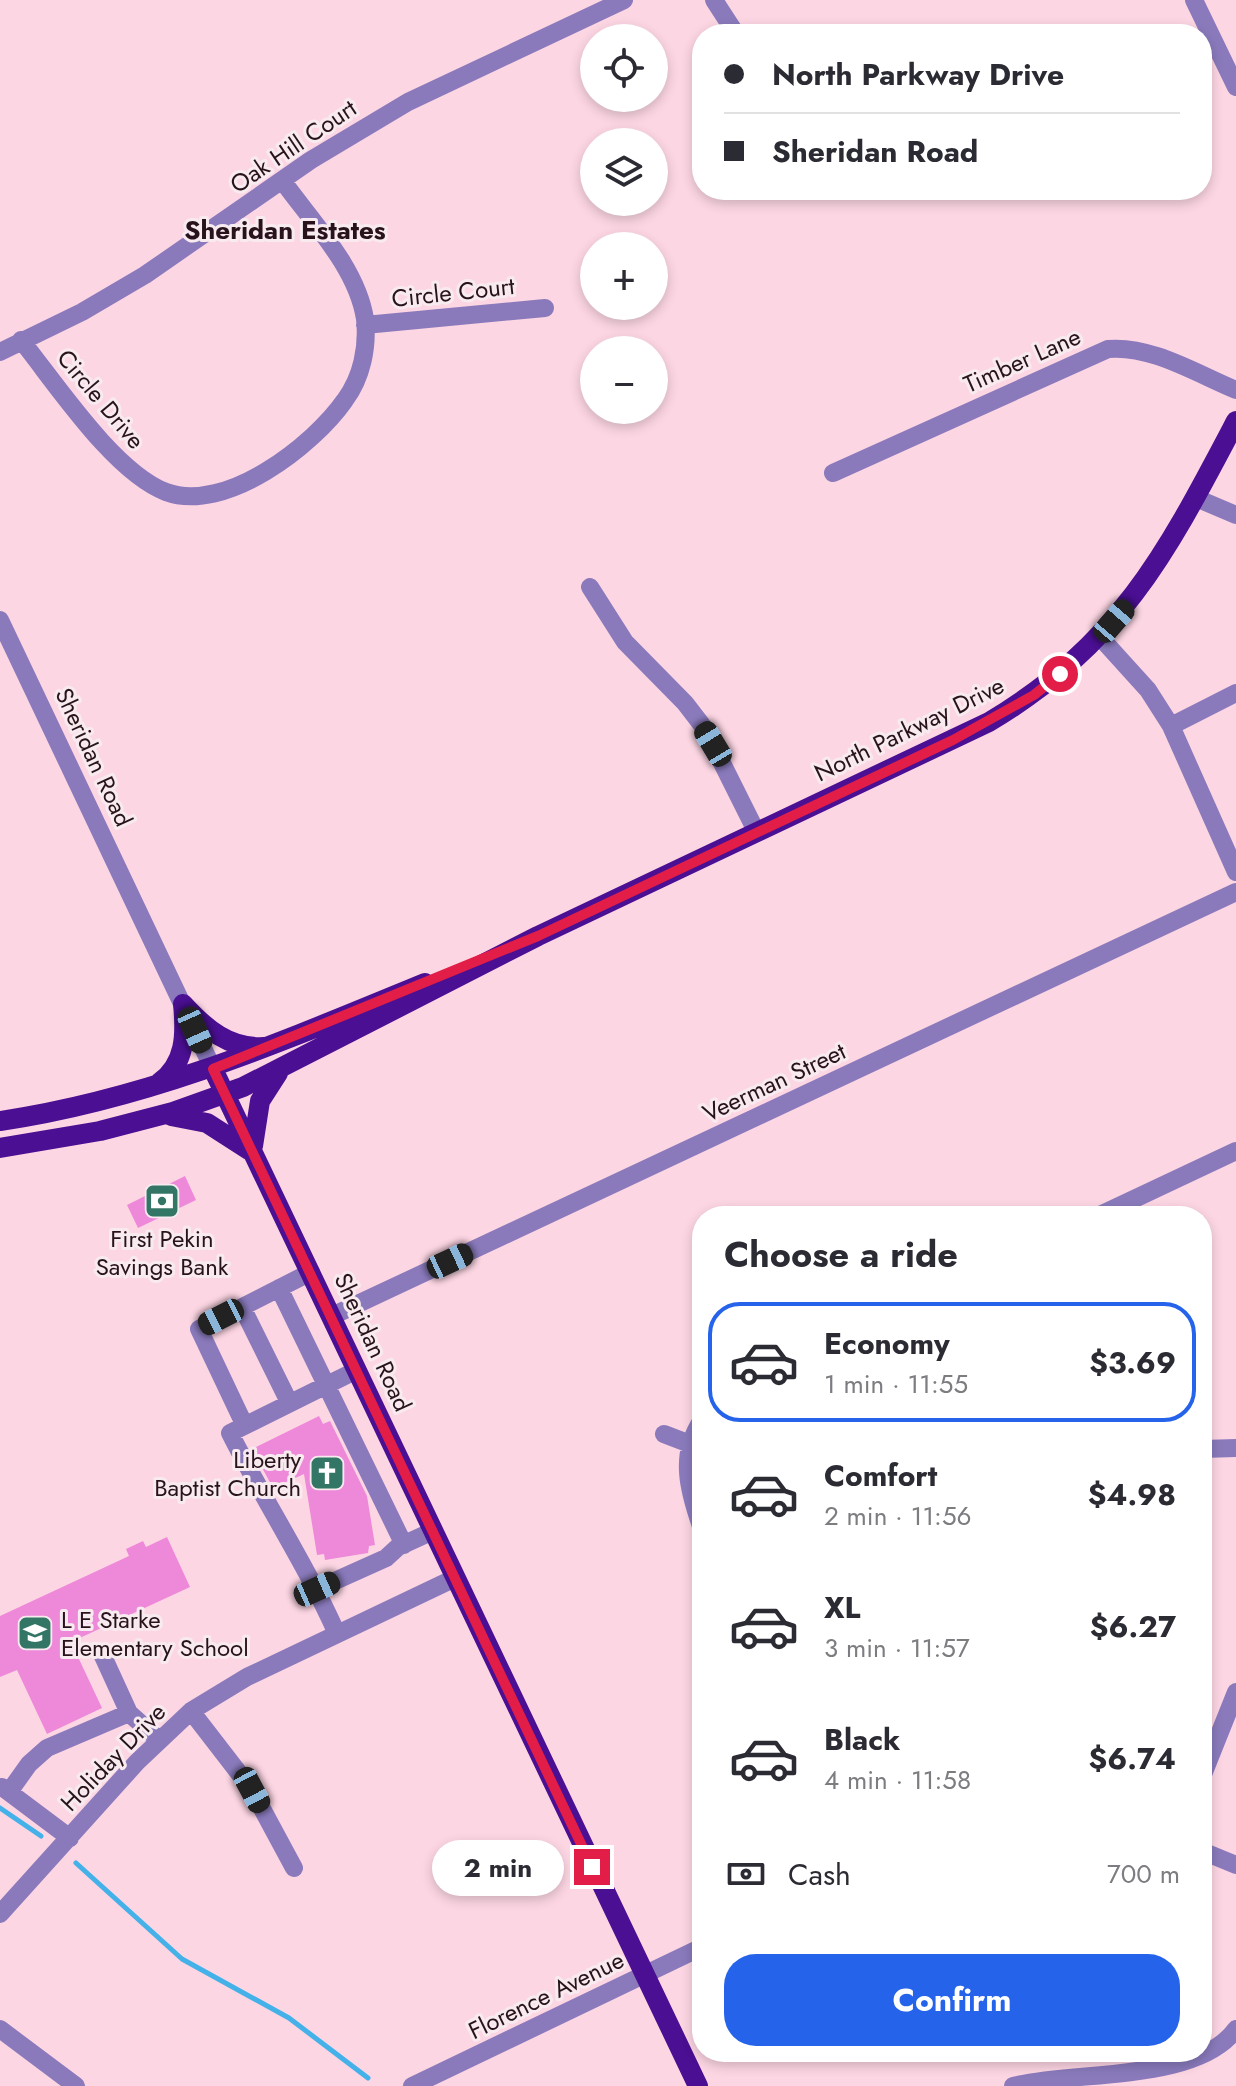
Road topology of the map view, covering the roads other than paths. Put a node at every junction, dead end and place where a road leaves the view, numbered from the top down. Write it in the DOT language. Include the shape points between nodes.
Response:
graph roads {
  1 [pos="624,0"];
  2 [pos="714,0"];
  3 [pos="1194,0"];
  4 [pos="730,24"];
  5 [pos="1202,24"];
  6 [pos="1212,49"];
  7 [pos="1236,87"];
  8 [pos="282,180"];
  9 [pos="545,308"];
  10 [pos="365,325"];
  11 [pos="21,340"];
  12 [pos="0,352"];
  13 [pos="1236,390"];
  14 [pos="1236,421"];
  15 [pos="833,473"];
  16 [pos="1196,498"];
  17 [pos="1236,515"];
  18 [pos="590,587"];
  19 [pos="0,620"];
  20 [pos="1100,637"];
  21 [pos="1236,693"];
  22 [pos="1171,726"];
  23 [pos="756,831"];
  24 [pos="1236,872"];
  25 [pos="1236,892"];
  26 [pos="538,936"];
  27 [pos="183,1004"];
  28 [pos="268,1047"];
  29 [pos="213,1069"];
  30 [pos="281,1069"];
  31 [pos="152,1088"];
  32 [pos="224,1093"];
  33 [pos="159,1116"];
  34 [pos="0,1121"];
  35 [pos="0,1148"];
  36 [pos="1236,1151"];
  37 [pos="254,1154"];
  38 [pos="1119,1206"];
  39 [pos="311,1272"];
  40 [pos="279,1288"];
  41 [pos="242,1307"];
  42 [pos="332,1316"];
  43 [pos="357,1370"];
  44 [pos="328,1383"];
  45 [pos="289,1402"];
  46 [pos="244,1424"];
  47 [pos="664,1434"];
  48 [pos="692,1440"];
  49 [pos="690,1444"];
  50 [pos="1236,1448"];
  51 [pos="1212,1449"];
  52 [pos="692,1490"];
  53 [pos="433,1531"];
  54 [pos="404,1545"];
  55 [pos="455,1578"];
  56 [pos="317,1589"];
  57 [pos="337,1634"];
  58 [pos="102,1654"];
  59 [pos="1236,1692"];
  60 [pos="191,1711"];
  61 [pos="129,1713"];
  62 [pos="159,1740"];
  63 [pos="1212,1752"];
  64 [pos="4,1789"];
  65 [pos="70,1838"];
  66 [pos="1212,1855"];
  67 [pos="1236,1865"];
  68 [pos="294,1868"];
  69 [pos="0,1914"];
  70 [pos="692,1952"];
  71 [pos="643,1975"];
  72 [pos="0,2029"];
  73 [pos="1236,2029"];
  74 [pos="1212,2052"];
  75 [pos="1190,2062"];
  76 [pos="1081,2080"];
  77 [pos="76,2086"];
  78 [pos="412,2086"];
  79 [pos="698,2086"];
  80 [pos="1013,2086"];
  1 -- 8 [label="street, Oak Hill Court" via="408,102"];
  2 -- 4 [label="street"];
  3 -- 5 [label="street"];
  6 -- 7 [label="street"];
  8 -- 10 [label="street, Circle Drive" via="345,267"];
  8 -- 11 [label="street, Oak Hill Court" via="145,275"];
  9 -- 10 [label="street, Circle Court"];
  10 -- 11 [label="street, Circle Drive" via="366,347 356,381 330,418 245,484 201,496 167,492 127,467"];
  11 -- 12 [label="street, Oak Hill Court"];
  13 -- 15 [label="street, Timber Lane" via="1157,357 1128,348 1108,349"];
  14 -- 16 [label="main road, North Parkway Drive"];
  16 -- 17 [label="street"];
  16 -- 20 [label="main road, North Parkway Drive" via="1160,561"];
  18 -- 23 [label="street" via="625,642 705,729"];
  19 -- 27 [label="street, Sheridan Road"];
  20 -- 22 [label="street" via="1143,683"];
  20 -- 23 [label="main road, North Parkway Drive" via="1041,690 989,722"];
  21 -- 22 [label="street"];
  22 -- 24 [label="street"];
  23 -- 26 [label="main road, North Parkway Drive"];
  25 -- 42 [label="street, Veerman Street"];
  26 -- 28 [label="main road, North Parkway Drive"];
  26 -- 30 [label="main road, North Parkway Drive"];
  27 -- 28 [label="main road" via="219,1037 249,1048"];
  27 -- 29 [label="street, Sheridan Road"];
  27 -- 31 [label="main road" via="181,1054 176,1067"];
  28 -- 29 [label="main road, North Parkway Drive"];
  29 -- 31 [label="main road, North Parkway Drive"];
  29 -- 32 [label="main road, Sheridan Road"];
  30 -- 32 [label="main road, North Parkway Drive"];
  30 -- 37 [label="main road" via="260,1101"];
  31 -- 34 [label="main road, North Parkway Drive"];
  32 -- 33 [label="main road, North Parkway Drive"];
  32 -- 37 [label="main road, Sheridan Road"];
  33 -- 35 [label="main road, North Parkway Drive"];
  33 -- 37 [label="main road" via="207,1123"];
  36 -- 38 [label="street"];
  37 -- 39 [label="main road, Sheridan Road"];
  39 -- 40 [label="street"];
  39 -- 42 [label="main road, Sheridan Road"];
  40 -- 41 [label="street"];
  40 -- 44 [label="street"];
  41 -- 45 [label="street"];
  41 -- 46 [label="street" via="199,1332"];
  42 -- 43 [label="main road, Sheridan Road"];
  43 -- 44 [label="street"];
  43 -- 53 [label="main road, Sheridan Road"];
  44 -- 45 [label="street"];
  44 -- 54 [label="street"];
  45 -- 46 [label="street"];
  46 -- 56 [label="street" via="230,1433 262,1499"];
  47 -- 49 [label="street"];
  48 -- 49 [label="street"];
  49 -- 52 [label="street"];
  50 -- 51 [label="street"];
  53 -- 54 [label="street"];
  53 -- 55 [label="main road, Sheridan Road"];
  54 -- 56 [label="street"];
  55 -- 57 [label="street, Holiday Drive"];
  55 -- 71 [label="main road, Sheridan Road"];
  56 -- 57 [label="street"];
  57 -- 60 [label="street, Holiday Drive"];
  58 -- 61 [label="street"];
  59 -- 63 [label="street"];
  60 -- 62 [label="street, Holiday Drive"];
  60 -- 68 [label="street" via="252,1790"];
  61 -- 62 [label="street"];
  61 -- 64 [label="street" via="47,1748"];
  62 -- 65 [label="street, Holiday Drive"];
  64 -- 65 [label="street"];
  65 -- 69 [label="street, Holiday Drive"];
  66 -- 67 [label="street"];
  70 -- 71 [label="street, Florence Avenue"];
  71 -- 78 [label="street, Florence Avenue"];
  71 -- 79 [label="main road, Sheridan Road"];
  72 -- 77 [label="street"];
  73 -- 74 [label="street"];
  75 -- 76 [label="street"];
  76 -- 80 [label="street"];
}
